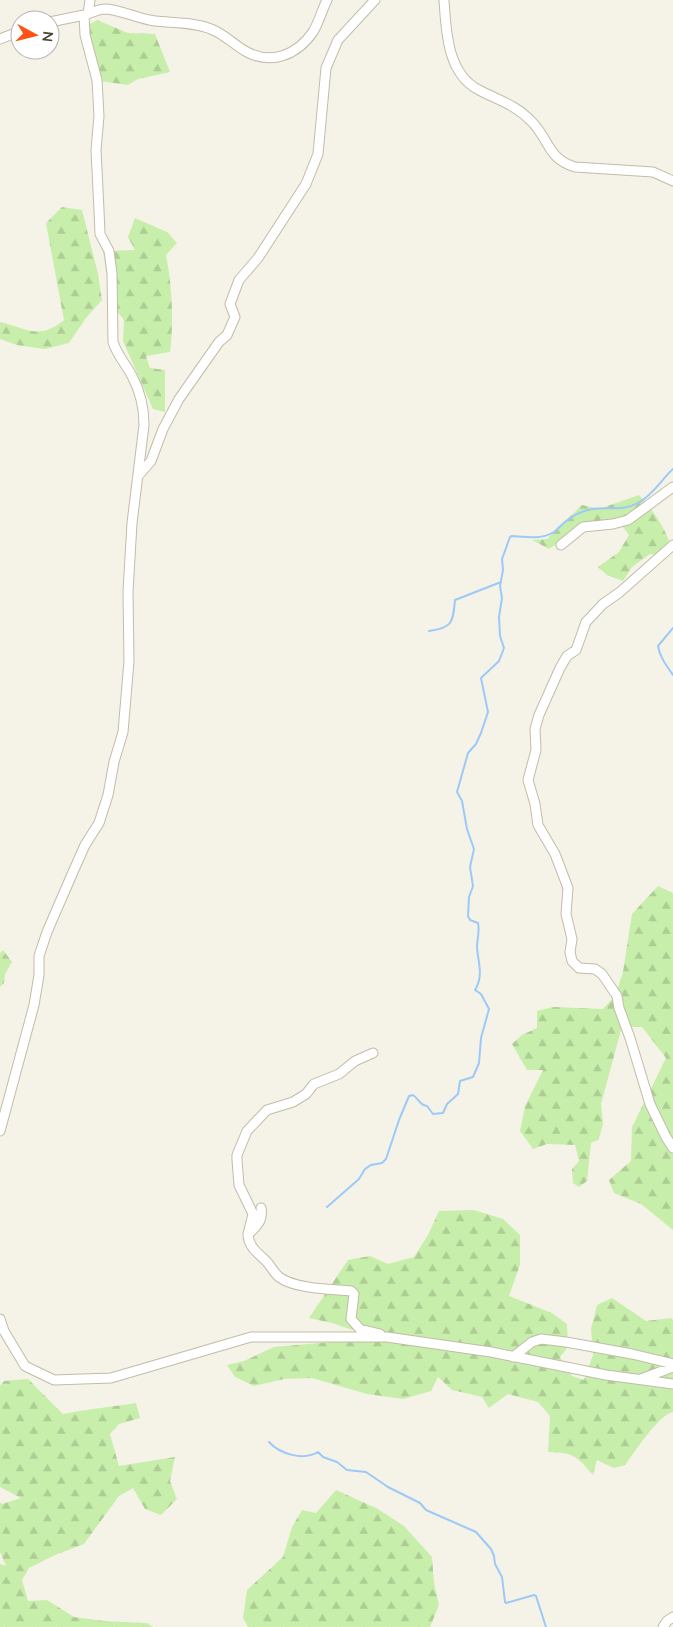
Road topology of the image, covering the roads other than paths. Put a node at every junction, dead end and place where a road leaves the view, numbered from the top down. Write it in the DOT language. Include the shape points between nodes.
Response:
graph roads {
  1 [pos="90,0"];
  2 [pos="327,0"];
  3 [pos="375,0"];
  4 [pos="444,0"];
  5 [pos="86,14"];
  6 [pos="60,20"];
  7 [pos="673,181"];
  8 [pos="138,476"];
  9 [pos="673,487"];
  10 [pos="562,544"];
  11 [pos="673,545"];
  12 [pos="373,1053"];
  13 [pos="0,1131"];
  14 [pos="673,1148"];
  15 [pos="261,1208"];
  16 [pos="248,1234"];
  17 [pos="0,1319"];
  18 [pos="387,1337"];
  19 [pos="513,1357"];
  20 [pos="650,1360"];
  21 [pos="673,1365"];
  22 [pos="655,1373"];
  23 [pos="638,1380"];
  24 [pos="660,1383"];
  25 [pos="673,1384"];
  26 [pos="673,1617"];
  27 [pos="662,1627"];
  1 -- 5 [label="street"];
  2 -- 5 [label="street" via="305,42 275,59 260,58 211,29 186,22 154,21 106,9"];
  3 -- 8 [label="street" via="338,40 326,68 318,154 306,184 258,258 239,280 230,304 235,317 226,335 179,399 151,461"];
  4 -- 7 [label="street" via="447,37 453,60 465,78 476,89 522,112 564,164 652,172"];
  5 -- 6 [label="street"];
  5 -- 8 [label="street" via="85,35 97,80 100,234 109,251 112,273 113,342 116,353 132,375 144,413"];
  8 -- 13 [label="street" via="132,523 129,661 123,732 99,823 85,845 47,932 40,956 34,1004"];
  9 -- 10 [label="street" via="628,520 583,527"];
  11 -- 14 [label="street" via="586,622 576,650 567,656 539,715 528,780 538,826 555,854 568,888 566,914 572,939 572,961 579,968 595,969 602,974 617,996 650,1104"];
  12 -- 16 [label="street" via="339,1074 314,1084 293,1102 266,1110 247,1131 237,1160 239,1185 253,1214"];
  15 -- 16 [label="street" via="257,1226"];
  16 -- 18 [label="street" via="255,1251 278,1276 313,1288 351,1291 354,1294 351,1319 355,1325"];
  17 -- 18 [label="street" via="25,1366 54,1380 111,1378 251,1337"];
  18 -- 19 [label="street"];
  19 -- 20 [label="street" via="541,1339"];
  19 -- 23 [label="street"];
  20 -- 21 [label="street"];
  20 -- 22 [label="street"];
  21 -- 22 [label="street"];
  22 -- 23 [label="street"];
  22 -- 24 [label="street"];
  23 -- 24 [label="street"];
  24 -- 25 [label="street"];
  26 -- 27 [label="street"];
}
